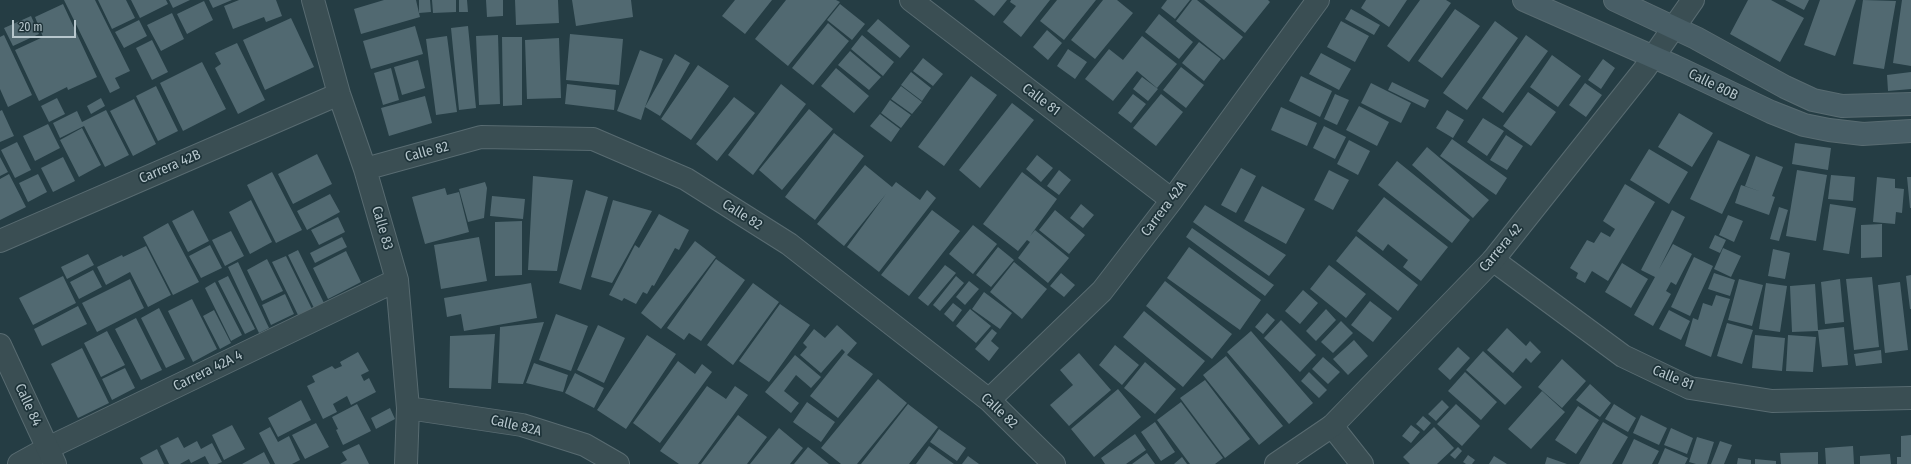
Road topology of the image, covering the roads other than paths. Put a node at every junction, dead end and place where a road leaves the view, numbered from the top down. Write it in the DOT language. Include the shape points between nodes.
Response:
graph roads {
  1 [pos="313,0"];
  2 [pos="911,0"];
  3 [pos="1318,0"];
  4 [pos="1524,0"];
  5 [pos="1615,0"];
  6 [pos="1693,0"];
  7 [pos="1674,27"];
  8 [pos="1653,57"];
  9 [pos="339,94"];
  10 [pos="1911,104"];
  11 [pos="1911,131"];
  12 [pos="365,169"];
  13 [pos="1172,200"];
  14 [pos="0,241"];
  15 [pos="1493,260"];
  16 [pos="397,280"];
  17 [pos="0,345"];
  18 [pos="1911,398"];
  19 [pos="989,400"];
  20 [pos="408,408"];
  21 [pos="1332,426"];
  22 [pos="52,456"];
  23 [pos="18,464"];
  24 [pos="406,464"];
  25 [pos="618,464"];
  26 [pos="1054,464"];
  27 [pos="1276,464"];
  28 [pos="1362,464"];
  1 -- 9 [label="street, Calle 83"];
  2 -- 13 [label="street, Calle 81"];
  3 -- 13 [label="street, Carrera 42A"];
  4 -- 8 [label="main road, Calle 80B"];
  5 -- 7 [label="main road"];
  6 -- 7 [label="street, Carrera 42"];
  7 -- 8 [label="street, Carrera 42"];
  7 -- 10 [label="main road" via="1813,100 1842,106"];
  8 -- 11 [label="main road, Calle 80B" via="1804,125 1863,134"];
  8 -- 15 [label="street, Carrera 42"];
  9 -- 12 [label="street, Calle 83"];
  9 -- 14 [label="street, Carrera 42B"];
  12 -- 16 [label="street, Calle 83"];
  12 -- 19 [label="street, Calle 82" via="481,137 593,139 686,179 789,244"];
  13 -- 19 [label="street, Carrera 42A" via="1102,291"];
  15 -- 18 [label="street, Calle 81" via="1623,356 1690,388 1772,401"];
  15 -- 21 [label="street, Carrera 42"];
  16 -- 20 [label="street, Calle 83"];
  16 -- 22 [label="street, Carrera 42A 4"];
  17 -- 22 [label="street, Calle 84"];
  19 -- 26 [label="street, Calle 82"];
  20 -- 24 [label="street, Calle 83"];
  20 -- 25 [label="street, Calle 82A" via="522,425 585,446"];
  21 -- 27 [label="street, Carrera 42"];
  21 -- 28 [label="street"];
  22 -- 23 [label="street, Carrera 42A 4"];
}
